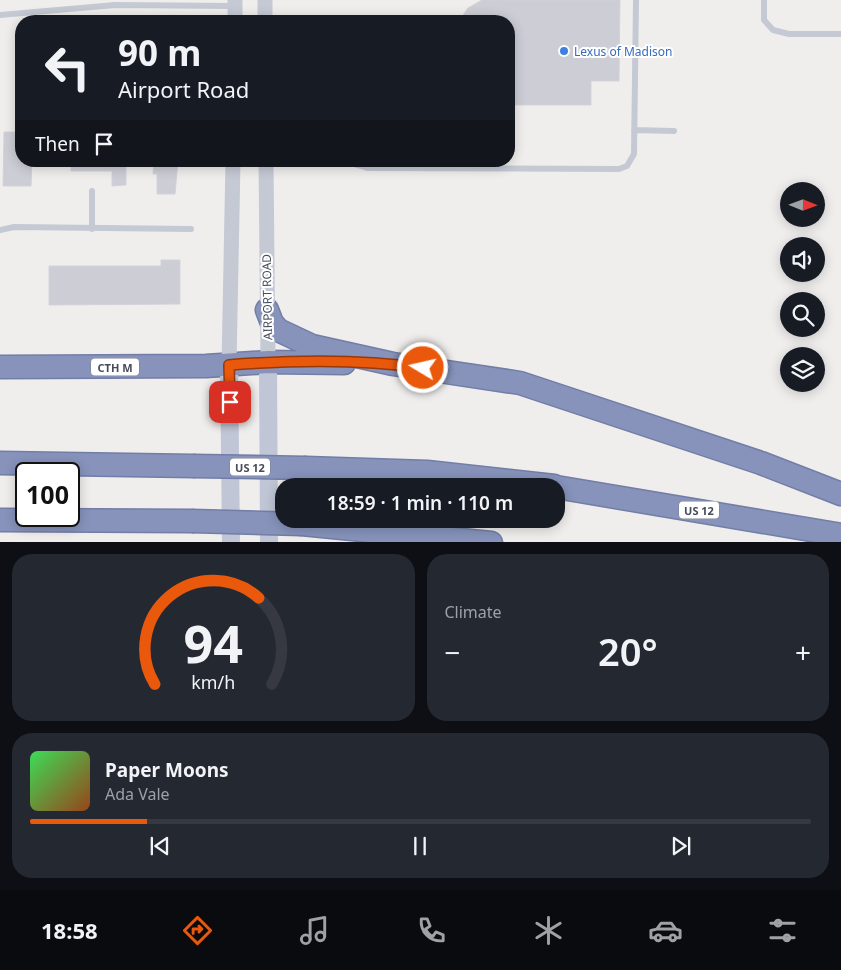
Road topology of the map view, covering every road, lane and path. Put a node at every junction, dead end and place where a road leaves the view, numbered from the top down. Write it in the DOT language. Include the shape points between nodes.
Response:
graph roads {
  1 [pos="265,0"];
  2 [pos="636,0"];
  3 [pos="764,0"];
  4 [pos="235,9"];
  5 [pos="0,15"];
  6 [pos="265,15"];
  7 [pos="841,34"];
  8 [pos="634,130"];
  9 [pos="674,131"];
  10 [pos="232,167"];
  11 [pos="266,167"];
  12 [pos="365,167"];
  13 [pos="92,191"];
  14 [pos="92,229"];
  15 [pos="191,229"];
  16 [pos="0,230"];
  17 [pos="267,310"];
  18 [pos="268,362"];
  19 [pos="393,364"];
  20 [pos="229,365"];
  21 [pos="0,367"];
  22 [pos="0,463"];
  23 [pos="482,478"];
  24 [pos="565,488"];
  25 [pos="841,494"];
  26 [pos="0,520"];
  27 [pos="841,535"];
  28 [pos="231,542"];
  29 [pos="269,542"];
  30 [pos="490,542"];
  1 -- 6 [label="street"];
  2 -- 8 [label="lane"];
  3 -- 7 [label="lane" via="764,20 773,30 789,34"];
  4 -- 5 [label="lane" via="115,5"];
  8 -- 9 [label="lane"];
  8 -- 12 [label="lane" via="632,161 619,169"];
  10 -- 20 [label="street"];
  11 -- 17 [label="street, AIRPORT ROAD"];
  13 -- 14 [label="lane"];
  14 -- 15 [label="lane"];
  14 -- 16 [label="lane" via="14,227"];
  17 -- 18 [label="street, AIRPORT ROAD"];
  17 -- 19 [label="highway" via="278,330 312,346"];
  18 -- 19 [label="highway"];
  18 -- 20 [label="highway"];
  18 -- 29 [label="main road, AIRPORT ROAD"];
  19 -- 25 [label="highway" via="520,382 761,462"];
  20 -- 21 [label="highway, CTH M"];
  20 -- 28 [label="main road"];
  22 -- 23 [label="highway, US 12, bridge" via="306,468 427,472"];
  24 -- 27 [label="highway, US 12"];
  26 -- 30 [label="highway, bridge" via="302,524"];
}
